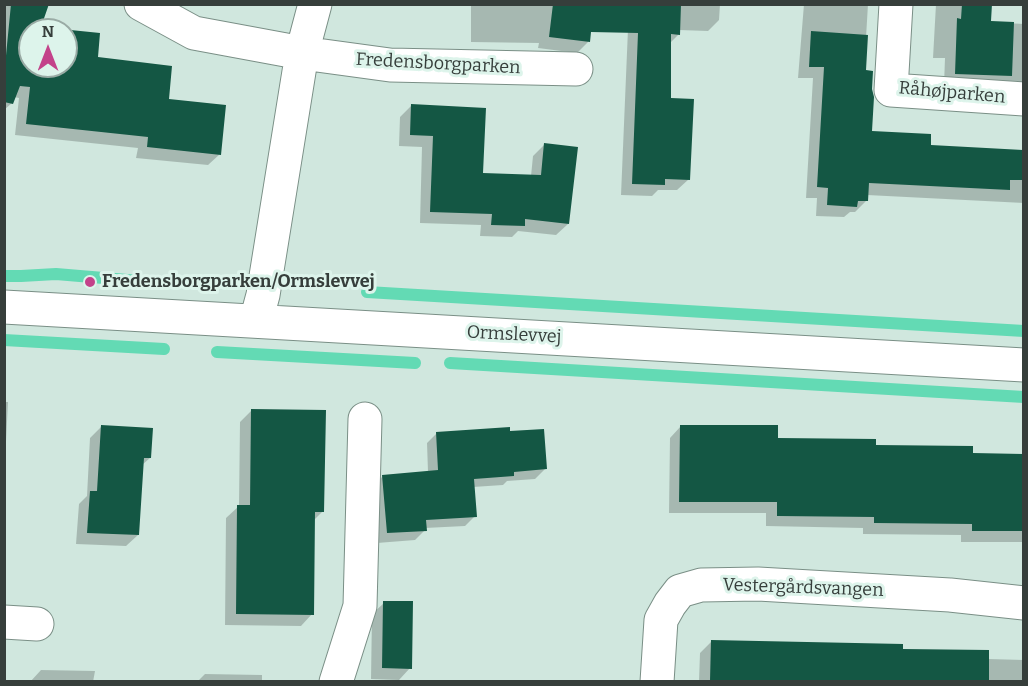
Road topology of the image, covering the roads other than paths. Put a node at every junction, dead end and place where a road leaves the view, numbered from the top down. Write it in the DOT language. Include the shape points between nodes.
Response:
graph roads {
  1 [pos="141,4"];
  2 [pos="315,4"];
  3 [pos="896,4"];
  4 [pos="302,53"];
  5 [pos="576,69"];
  6 [pos="1023,99"];
  7 [pos="4,307"];
  8 [pos="256,321"];
  9 [pos="1023,365"];
  10 [pos="365,419"];
  11 [pos="1023,603"];
  12 [pos="4,622"];
  13 [pos="37,624"];
  14 [pos="336,681"];
  15 [pos="657,681"];
  1 -- 4 [label="street, Fredensborgparken" via="194,33"];
  2 -- 4 [label="street"];
  3 -- 6 [label="street, Råhøjparken" via="891,90"];
  4 -- 5 [label="street, Fredensborgparken" via="390,65"];
  4 -- 8 [label="street"];
  7 -- 8 [label="street, Ormslevvej"];
  8 -- 9 [label="street, Ormslevvej"];
  10 -- 14 [label="street" via="360,606"];
  11 -- 15 [label="street, Vestergårdsvangen" via="939,594 758,584 701,585 681,591 661,620"];
  12 -- 13 [label="street"];
}
